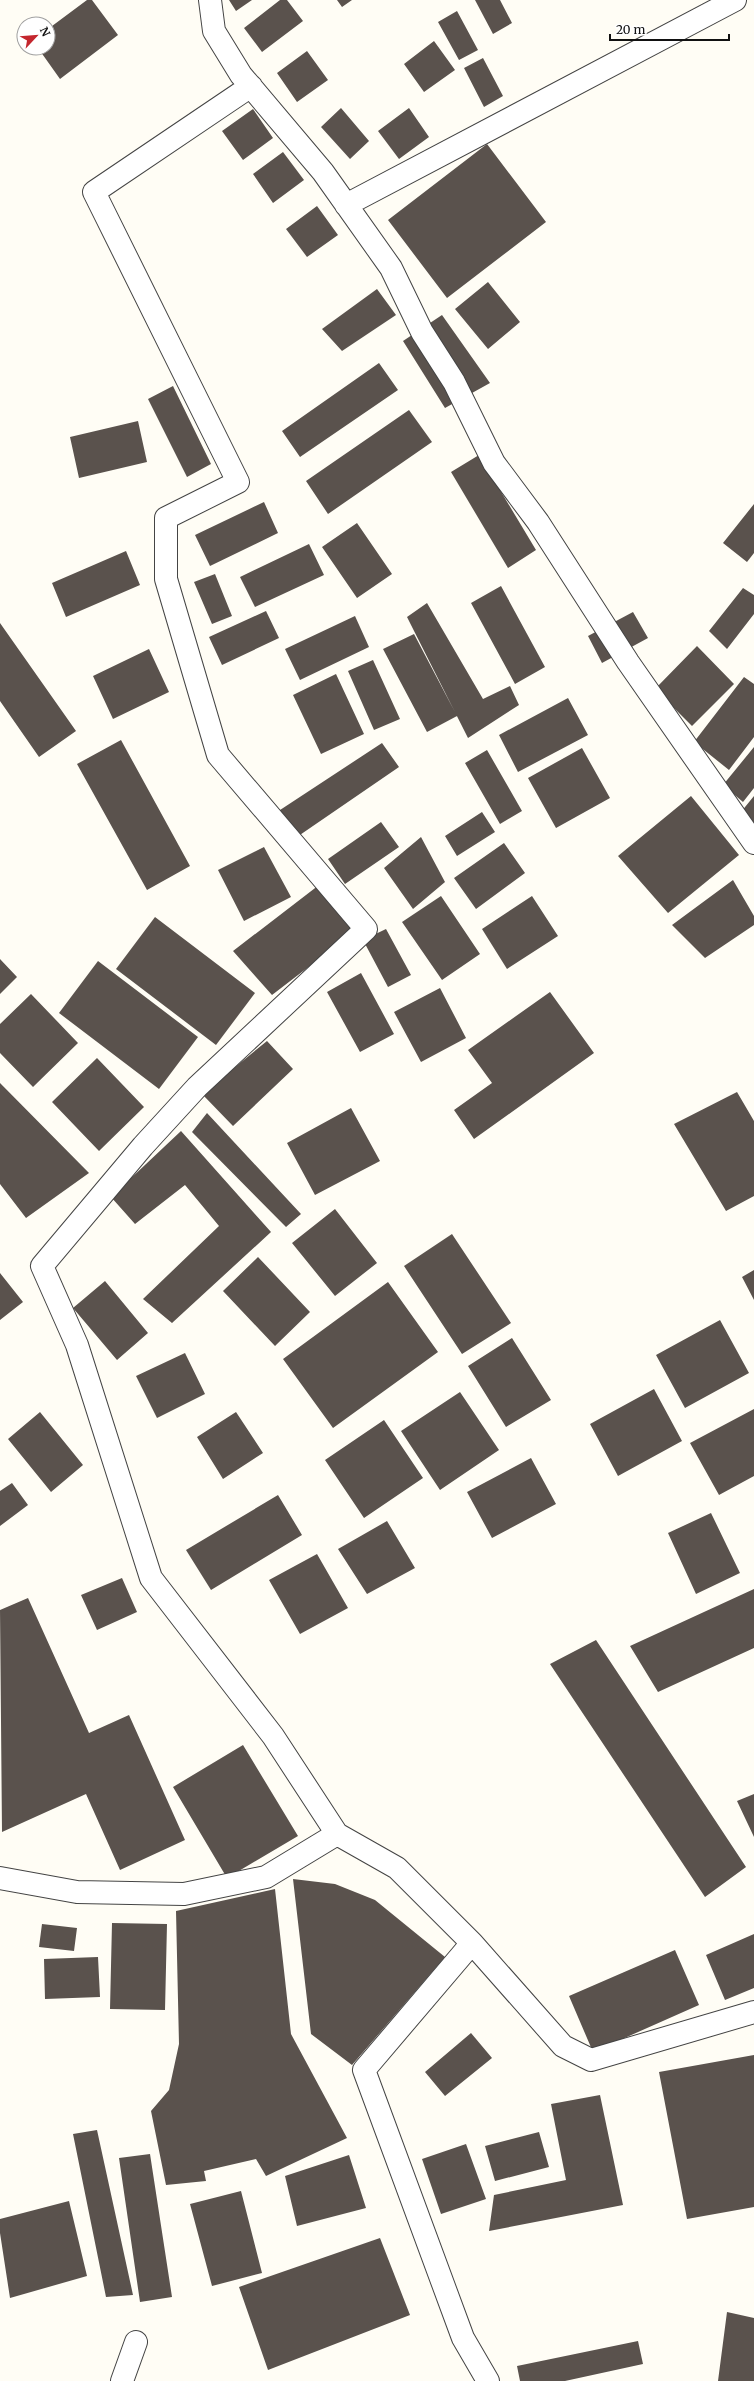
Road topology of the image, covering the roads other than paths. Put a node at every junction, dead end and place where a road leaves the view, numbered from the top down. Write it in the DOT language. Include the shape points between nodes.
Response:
graph roads {
  1 [pos="210,0"];
  2 [pos="735,0"];
  3 [pos="251,86"];
  4 [pos="346,205"];
  5 [pos="754,843"];
  6 [pos="337,1834"];
  7 [pos="0,1878"];
  8 [pos="472,1943"];
  9 [pos="754,2012"];
  10 [pos="136,2342"];
  11 [pos="122,2381"];
  12 [pos="488,2381"];
  1 -- 3 [label="street" via="214,31 241,75"];
  2 -- 4 [label="street"];
  3 -- 4 [label="street" via="323,172"];
  3 -- 6 [label="street" via="94,192 238,482 166,518 166,579 218,755 366,929 197,1087 143,1146 42,1266 77,1345 151,1578 273,1736"];
  4 -- 5 [label="street" via="391,268 422,332 454,382 494,463 538,522 628,662"];
  6 -- 7 [label="street" via="266,1877 184,1894 77,1892"];
  6 -- 8 [label="street" via="398,1868"];
  8 -- 9 [label="street" via="563,2046 591,2060"];
  8 -- 12 [label="street" via="364,2070 463,2338"];
  10 -- 11 [label="street"];
}
